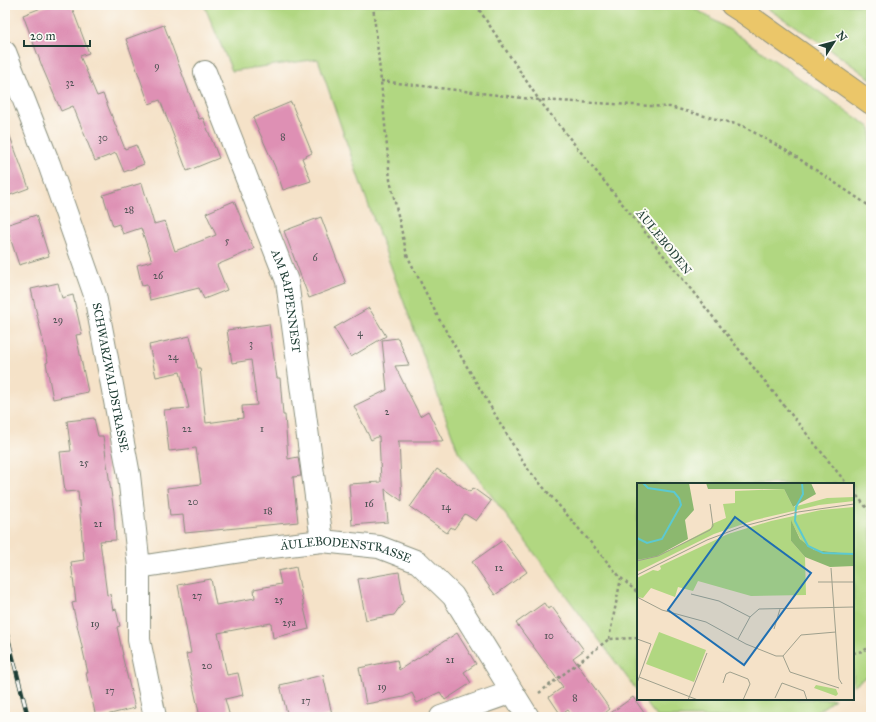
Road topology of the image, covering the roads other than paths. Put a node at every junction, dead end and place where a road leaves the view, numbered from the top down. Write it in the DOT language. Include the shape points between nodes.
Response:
graph roads {
  1 [pos="732,5"];
  2 [pos="5,52"];
  3 [pos="206,72"];
  4 [pos="871,103"];
  5 [pos="322,540"];
  6 [pos="139,567"];
  7 [pos="520,705"];
  8 [pos="156,717"];
  9 [pos="441,717"];
  1 -- 4 [label="highway"];
  2 -- 6 [label="street, SCHWARZWALDSTRASSE" via="49,164 95,295 129,475"];
  3 -- 5 [label="street, AM RAPPENNEST" via="286,281"];
  5 -- 6 [label="street, ÄULEBODENSTRASSE"];
  5 -- 7 [label="street, ÄULEBODENSTRASSE" via="379,547 418,562 453,596"];
  6 -- 8 [label="street, SCHWARZWALDSTRASSE" via="139,640"];
  7 -- 9 [label="street"];
}
